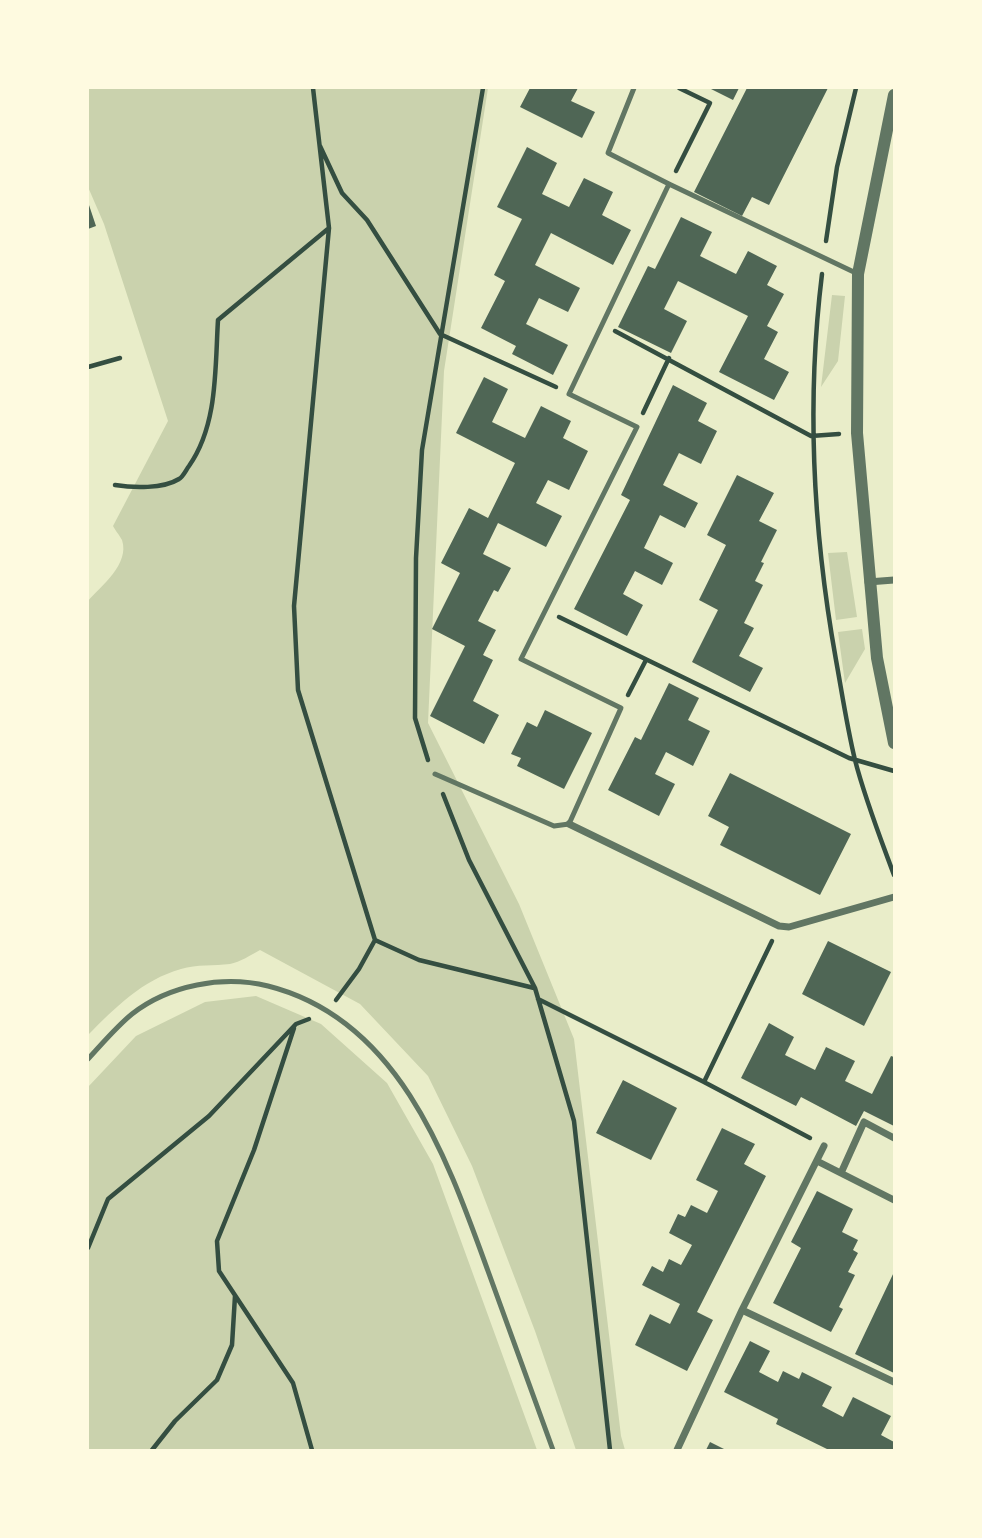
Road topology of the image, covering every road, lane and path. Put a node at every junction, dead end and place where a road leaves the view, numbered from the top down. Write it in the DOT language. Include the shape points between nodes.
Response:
graph roads {
  1 [pos="313,88"];
  2 [pos="483,88"];
  3 [pos="634,88"];
  4 [pos="679,88"];
  5 [pos="856,88"];
  6 [pos="894,95"];
  7 [pos="318,141"];
  8 [pos="670,184"];
  9 [pos="329,228"];
  10 [pos="824,258"];
  11 [pos="858,274"];
  12 [pos="602,325"];
  13 [pos="440,334"];
  14 [pos="120,358"];
  15 [pos="669,358"];
  16 [pos="88,367"];
  17 [pos="569,394"];
  18 [pos="637,427"];
  19 [pos="857,433"];
  20 [pos="812,435"];
  21 [pos="116,485"];
  22 [pos="894,580"];
  23 [pos="869,582"];
  24 [pos="546,610"];
  25 [pos="646,660"];
  26 [pos="621,708"];
  27 [pos="894,743"];
  28 [pos="855,760"];
  29 [pos="894,771"];
  30 [pos="435,774"];
  31 [pos="569,824"];
  32 [pos="894,875"];
  33 [pos="894,897"];
  34 [pos="779,926"];
  35 [pos="374,940"];
  36 [pos="535,988"];
  37 [pos="537,998"];
  38 [pos="328,1011"];
  39 [pos="296,1024"];
  40 [pos="88,1059"];
  41 [pos="704,1082"];
  42 [pos="894,1138"];
  43 [pos="824,1146"];
  44 [pos="817,1161"];
  45 [pos="841,1173"];
  46 [pos="894,1200"];
  47 [pos="88,1248"];
  48 [pos="235,1295"];
  49 [pos="742,1310"];
  50 [pos="894,1382"];
  51 [pos="152,1451"];
  52 [pos="312,1451"];
  53 [pos="553,1451"];
  54 [pos="610,1451"];
  55 [pos="677,1451"];
  1 -- 7 [label="path"];
  2 -- 13 [label="path"];
  3 -- 8 [label="lane" via="608,153"];
  4 -- 8 [label="path" via="710,103"];
  5 -- 10 [label="path" via="837,167"];
  6 -- 11 [label="street"];
  7 -- 9 [label="path"];
  7 -- 13 [label="path" via="342,193 367,220"];
  8 -- 10 [label="lane"];
  8 -- 12 [label="lane"];
  9 -- 21 [label="path" via="218,320 212,409 195,458 180,479 155,486"];
  9 -- 35 [label="path" via="294,606 298,690"];
  10 -- 11 [label="lane"];
  10 -- 20 [label="path"];
  11 -- 19 [label="street"];
  12 -- 15 [label="path"];
  12 -- 17 [label="lane"];
  13 -- 17 [label="path"];
  13 -- 30 [label="path" via="422,450 416,558 415,718"];
  14 -- 16 [label="path"];
  15 -- 18 [label="path"];
  15 -- 20 [label="path"];
  17 -- 18 [label="lane"];
  18 -- 24 [label="lane"];
  19 -- 20 [label="path"];
  19 -- 23 [label="street"];
  20 -- 28 [label="path" via="828,617"];
  22 -- 23 [label="street"];
  23 -- 27 [label="street" via="877,658"];
  24 -- 25 [label="path"];
  24 -- 26 [label="lane" via="521,659"];
  25 -- 26 [label="path"];
  25 -- 28 [label="path"];
  26 -- 31 [label="lane"];
  28 -- 29 [label="path"];
  28 -- 32 [label="path"];
  30 -- 31 [label="lane" via="554,826"];
  30 -- 36 [label="path" via="469,860"];
  31 -- 34 [label="street"];
  33 -- 34 [label="street"];
  34 -- 41 [label="path"];
  35 -- 36 [label="path" via="419,960"];
  35 -- 38 [label="path"];
  36 -- 37 [label="path"];
  37 -- 41 [label="path"];
  37 -- 54 [label="path" via="574,1121"];
  38 -- 39 [label="path"];
  38 -- 40 [label="lane" via="279,989 234,980 213,982 149,1003"];
  38 -- 53 [label="lane" via="368,1042 426,1123 457,1186"];
  39 -- 47 [label="path" via="209,1116 108,1199"];
  39 -- 48 [label="path" via="254,1150 217,1241 219,1272"];
  41 -- 43 [label="path"];
  42 -- 45 [label="street" via="864,1122"];
  43 -- 44 [label="street"];
  44 -- 45 [label="street"];
  44 -- 49 [label="street"];
  45 -- 46 [label="street"];
  48 -- 51 [label="path" via="232,1345 217,1380"];
  48 -- 52 [label="path" via="293,1383"];
  49 -- 50 [label="street"];
  49 -- 55 [label="street"];
}
